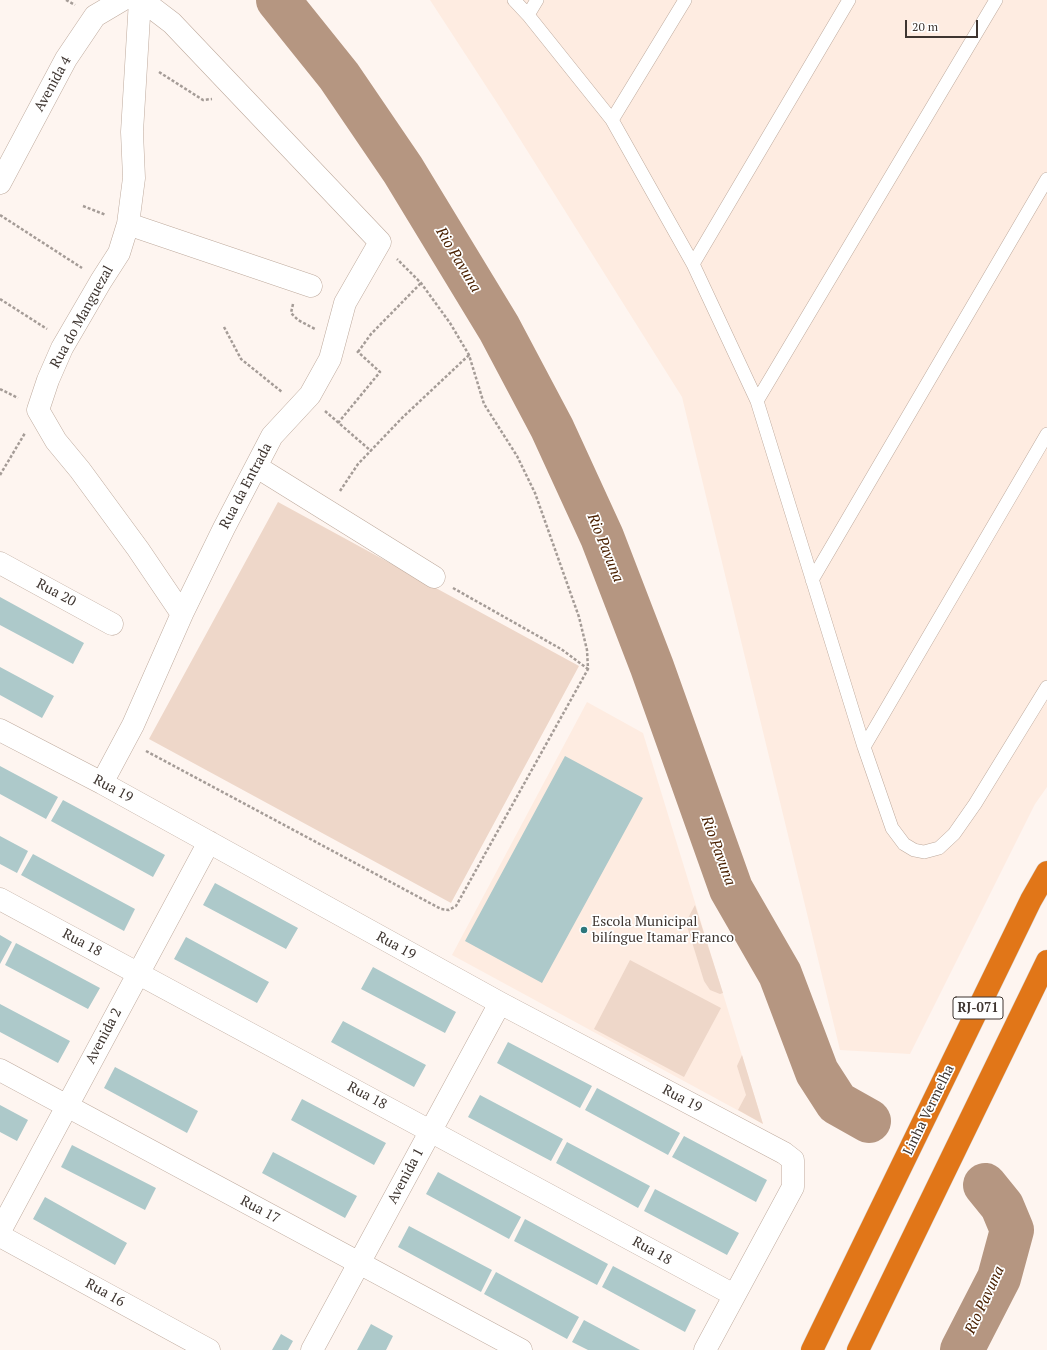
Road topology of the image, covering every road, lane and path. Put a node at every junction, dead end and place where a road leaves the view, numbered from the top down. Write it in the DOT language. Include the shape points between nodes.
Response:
graph roads {
  1 [pos="122,0"];
  2 [pos="141,0"];
  3 [pos="514,0"];
  4 [pos="537,0"];
  5 [pos="685,0"];
  6 [pos="849,0"];
  7 [pos="996,0"];
  8 [pos="528,15"];
  9 [pos="137,61"];
  10 [pos="232,86"];
  11 [pos="612,120"];
  12 [pos="1047,179"];
  13 [pos="0,183"];
  14 [pos="0,215"];
  15 [pos="128,224"];
  16 [pos="380,242"];
  17 [pos="693,264"];
  18 [pos="100,280"];
  19 [pos="421,283"];
  20 [pos="311,286"];
  21 [pos="0,298"];
  22 [pos="224,327"];
  23 [pos="65,341"];
  24 [pos="469,355"];
  25 [pos="354,358"];
  26 [pos="304,401"];
  27 [pos="757,402"];
  28 [pos="38,410"];
  29 [pos="1047,434"];
  30 [pos="371,451"];
  31 [pos="257,467"];
  32 [pos="0,475"];
  33 [pos="327,510"];
  34 [pos="0,563"];
  35 [pos="434,577"];
  36 [pos="812,580"];
  37 [pos="182,614"];
  38 [pos="112,624"];
  39 [pos="588,669"];
  40 [pos="1047,687"];
  41 [pos="0,730"];
  42 [pos="126,740"];
  43 [pos="864,747"];
  44 [pos="102,783"];
  45 [pos="209,842"];
  46 [pos="1047,872"];
  47 [pos="0,899"];
  48 [pos="1047,961"];
  49 [pos="139,973"];
  50 [pos="500,1003"];
  51 [pos="0,1070"];
  52 [pos="67,1107"];
  53 [pos="431,1130"];
  54 [pos="0,1231"];
  55 [pos="0,1236"];
  56 [pos="359,1263"];
  57 [pos="734,1295"];
  58 [pos="209,1350"];
  59 [pos="312,1350"];
  60 [pos="521,1350"];
  61 [pos="705,1350"];
  62 [pos="812,1350"];
  63 [pos="858,1350"];
  1 -- 13 [label="street, Avenida 4" via="95,16 66,60"];
  2 -- 9 [label="street, Rua do Manguezal"];
  2 -- 10 [label="street" via="172,23"];
  3 -- 8 [label="lane"];
  4 -- 8 [label="lane"];
  5 -- 11 [label="lane"];
  6 -- 17 [label="lane"];
  7 -- 27 [label="lane"];
  8 -- 11 [label="lane"];
  9 -- 10 [label="path" via="163,73 203,100 214,99"];
  9 -- 15 [label="street, Rua do Manguezal" via="132,132 134,178"];
  10 -- 16 [label="street"];
  11 -- 17 [label="lane"];
  12 -- 36 [label="lane"];
  14 -- 18 [label="path"];
  15 -- 18 [label="street, Rua do Manguezal" via="119,253"];
  15 -- 20 [label="street"];
  16 -- 19 [label="path"];
  16 -- 26 [label="street, Rua da Entrada" via="345,303 330,359"];
  17 -- 27 [label="lane"];
  18 -- 23 [label="street, Rua do Manguezal"];
  19 -- 24 [label="path"];
  19 -- 25 [label="path" via="371,334"];
  21 -- 23 [label="path"];
  22 -- 26 [label="path" via="241,359"];
  23 -- 28 [label="street, Rua do Manguezal"];
  24 -- 30 [label="path"];
  24 -- 39 [label="path" via="484,404 517,456 535,493 579,617 587,650"];
  26 -- 30 [label="path" via="319,406"];
  26 -- 31 [label="street, Rua da Entrada" via="272,436"];
  27 -- 36 [label="lane"];
  28 -- 32 [label="path"];
  28 -- 37 [label="street" via="56,441 120,525"];
  29 -- 43 [label="lane"];
  30 -- 33 [label="path" via="358,464"];
  31 -- 33 [label="street"];
  31 -- 37 [label="street, Rua da Entrada"];
  33 -- 35 [label="street"];
  34 -- 38 [label="street, Rua 20"];
  35 -- 39 [label="path" via="561,649"];
  36 -- 43 [label="lane"];
  37 -- 42 [label="street, Rua da Entrada"];
  39 -- 42 [label="path" via="456,906 449,910 440,909"];
  40 -- 43 [label="lane" via="975,804 954,834 939,848 924,852 914,850 904,844 892,828"];
  41 -- 44 [label="street, Rua 19"];
  42 -- 44 [label="street, Rua da Entrada"];
  44 -- 45 [label="street, Rua 19"];
  45 -- 49 [label="street, Avenida 2"];
  45 -- 50 [label="street, Rua 19"];
  46 -- 62 [label="highway, Linha Vermelha / RJ-071" via="1027,908"];
  47 -- 49 [label="street, Rua 18"];
  48 -- 63 [label="highway, RJ-071"];
  49 -- 52 [label="street, Avenida 2"];
  49 -- 53 [label="street, Rua 18"];
  50 -- 53 [label="street, Avenida 1"];
  50 -- 57 [label="street, Rua 19" via="793,1160 793,1187"];
  51 -- 52 [label="street, Rua 17"];
  52 -- 54 [label="street, Avenida 2"];
  52 -- 56 [label="street, Rua 17"];
  53 -- 56 [label="street, Avenida 1"];
  53 -- 57 [label="street, Rua 18"];
  55 -- 58 [label="street, Rua 16"];
  56 -- 59 [label="street, Avenida 1"];
  56 -- 60 [label="street, Rua 17"];
  57 -- 61 [label="street"];
}
